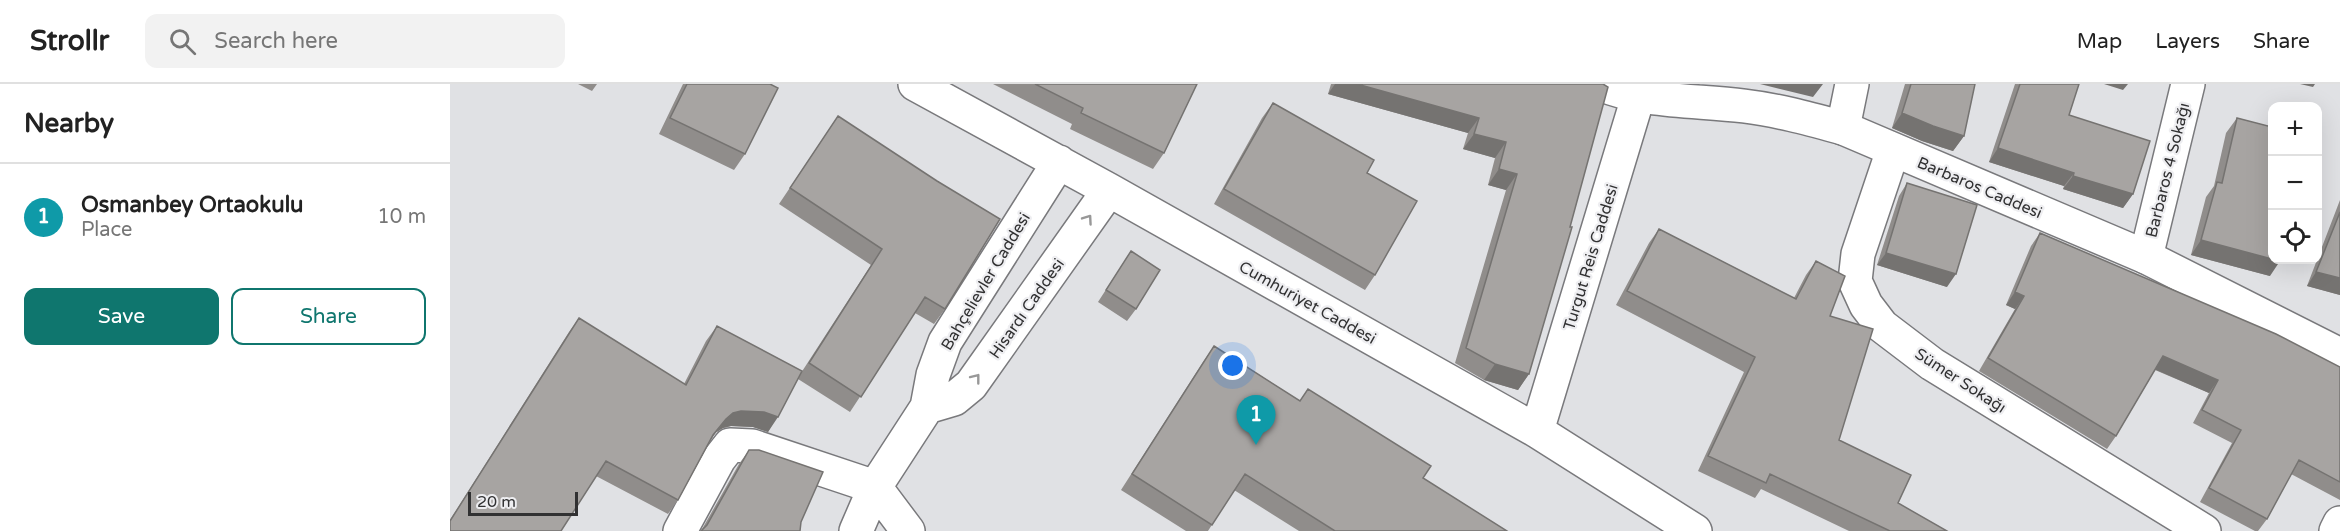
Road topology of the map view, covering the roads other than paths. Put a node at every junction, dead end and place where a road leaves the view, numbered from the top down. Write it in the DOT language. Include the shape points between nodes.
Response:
graph roads {
  1 [pos="915,84"];
  2 [pos="1600,84"];
  3 [pos="1852,84"];
  4 [pos="2188,84"];
  5 [pos="1640,90"];
  6 [pos="1843,128"];
  7 [pos="1893,150"];
  8 [pos="1059,162"];
  9 [pos="1109,190"];
  10 [pos="2146,256"];
  11 [pos="2340,355"];
  12 [pos="927,408"];
  13 [pos="1537,431"];
  14 [pos="875,487"];
  15 [pos="2340,523"];
  16 [pos="680,531"];
  17 [pos="856,531"];
  18 [pos="908,531"];
  19 [pos="1695,531"];
  20 [pos="2204,531"];
  21 [pos="2336,531"];
  1 -- 8 [label="street, Cumhuriyet Caddesi"];
  2 -- 5 [label="street, Barbaros Caddesi"];
  3 -- 6 [label="street"];
  4 -- 10 [label="street, Barbaros 4 Sokağı"];
  5 -- 6 [label="street, Barbaros Caddesi" via="1791,113"];
  5 -- 13 [label="street, Turgut Reis Caddesi"];
  6 -- 7 [label="street, Barbaros Caddesi"];
  7 -- 10 [label="street, Barbaros Caddesi"];
  7 -- 20 [label="street, Sümer Sokağı" via="1858,254 1856,281 1866,305 1882,326 1932,364"];
  8 -- 9 [label="street, Cumhuriyet Caddesi"];
  8 -- 12 [label="street, Bahçelievler Caddesi" via="945,342"];
  12 -- 9 [label="street, Hisardı Caddesi, one-way" via="954,399 971,385"];
  9 -- 13 [label="street, Cumhuriyet Caddesi"];
  10 -- 11 [label="street, Barbaros Caddesi"];
  12 -- 14 [label="street, Bahçelievler Caddesi"];
  13 -- 19 [label="street, Cumhuriyet Caddesi"];
  14 -- 16 [label="street" via="752,446 730,445"];
  14 -- 17 [label="street, Bahçelievler Caddesi"];
  14 -- 18 [label="street"];
  15 -- 21 [label="street"];
}
